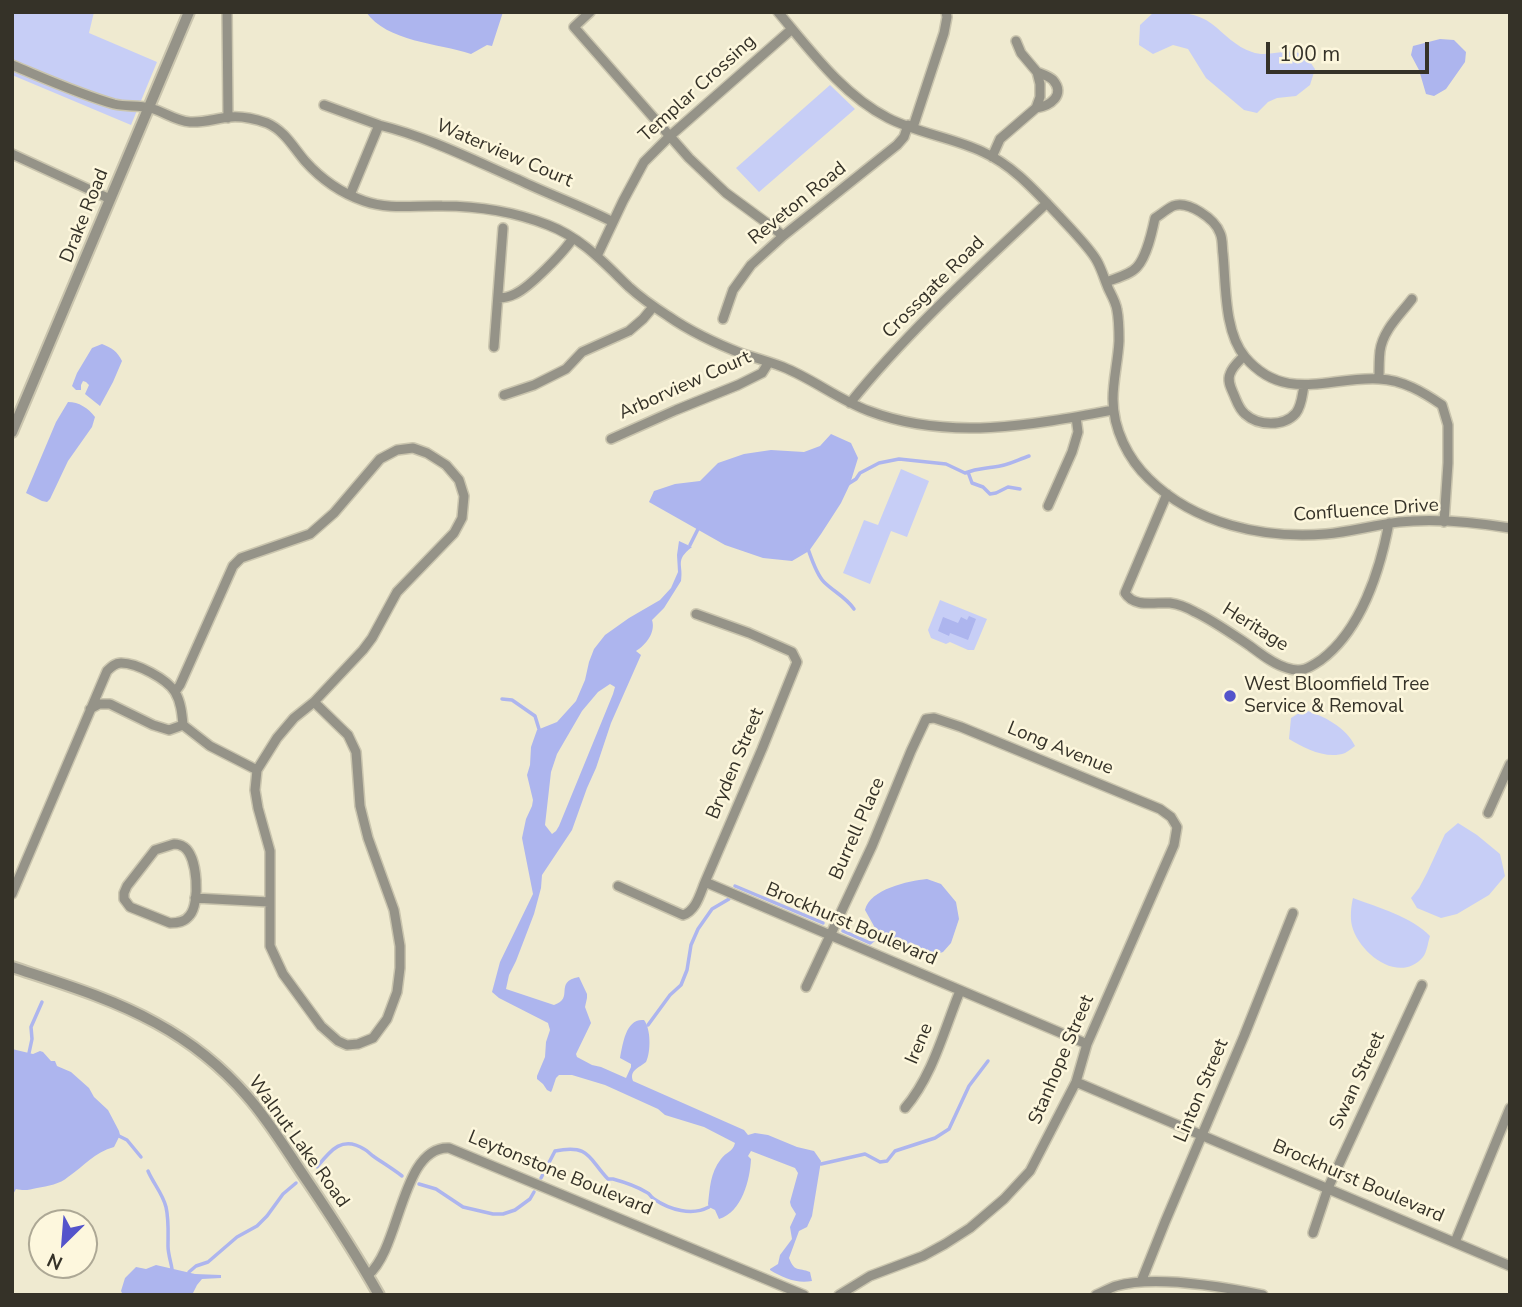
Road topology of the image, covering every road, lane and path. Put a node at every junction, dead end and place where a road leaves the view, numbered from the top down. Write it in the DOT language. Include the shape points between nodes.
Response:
graph roads {
  1 [pos="189,12"];
  2 [pos="227,12"];
  3 [pos="590,12"];
  4 [pos="778,12"];
  5 [pos="946,12"];
  6 [pos="792,29"];
  7 [pos="1016,41"];
  8 [pos="12,65"];
  9 [pos="1037,72"];
  10 [pos="324,105"];
  11 [pos="150,108"];
  12 [pos="1036,108"];
  13 [pos="228,118"];
  14 [pos="379,125"];
  15 [pos="911,126"];
  16 [pos="670,136"];
  17 [pos="12,154"];
  18 [pos="992,157"];
  19 [pos="350,195"];
  20 [pos="110,199"];
  21 [pos="1046,203"];
  22 [pos="612,222"];
  23 [pos="503,228"];
  24 [pos="783,236"];
  25 [pos="573,238"];
  26 [pos="597,256"];
  27 [pos="1106,282"];
  28 [pos="498,298"];
  29 [pos="1412,299"];
  30 [pos="653,306"];
  31 [pos="723,319"];
  32 [pos="495,347"];
  33 [pos="1244,356"];
  34 [pos="769,362"];
  35 [pos="1379,379"];
  36 [pos="1304,386"];
  37 [pos="504,395"];
  38 [pos="850,402"];
  39 [pos="1113,410"];
  40 [pos="1076,417"];
  41 [pos="12,432"];
  42 [pos="611,439"];
  43 [pos="1167,494"];
  44 [pos="1048,506"];
  45 [pos="1444,522"];
  46 [pos="1389,523"];
  47 [pos="1510,528"];
  48 [pos="696,614"];
  49 [pos="175,692"];
  50 [pos="314,702"];
  51 [pos="90,709"];
  52 [pos="923,723"];
  53 [pos="183,725"];
  54 [pos="1510,764"];
  55 [pos="257,770"];
  56 [pos="1488,813"];
  57 [pos="1177,827"];
  58 [pos="705,882"];
  59 [pos="618,886"];
  60 [pos="12,894"];
  61 [pos="195,898"];
  62 [pos="269,902"];
  63 [pos="1293,913"];
  64 [pos="829,936"];
  65 [pos="12,967"];
  66 [pos="1422,985"];
  67 [pos="806,988"];
  68 [pos="960,991"];
  69 [pos="1087,1044"];
  70 [pos="1076,1082"];
  71 [pos="905,1108"];
  72 [pos="1510,1108"];
  73 [pos="1202,1135"];
  74 [pos="1328,1188"];
  75 [pos="1313,1233"];
  76 [pos="1455,1242"];
  77 [pos="1510,1266"];
  78 [pos="368,1275"];
  79 [pos="1141,1282"];
  80 [pos="379,1295"];
  81 [pos="804,1295"];
  82 [pos="839,1295"];
  83 [pos="1096,1295"];
  84 [pos="1264,1295"];
  1 -- 11 [label="street, Drake Road"];
  2 -- 13 [label="street"];
  3 -- 16 [label="street" via="574,27"];
  4 -- 6 [label="street"];
  5 -- 15 [label="street, Reveton Road" via="944,33"];
  6 -- 15 [label="street" via="843,85 889,118"];
  6 -- 16 [label="street, Templar Crossing"];
  7 -- 9 [label="street"];
  8 -- 11 [label="street" via="92,97"];
  9 -- 12 [label="street" via="1040,97"];
  9 -- 12 [label="street" via="1050,77 1058,90 1051,104"];
  10 -- 14 [label="street, Waterview Court"];
  11 -- 13 [label="street" via="189,122"];
  11 -- 20 [label="street, Drake Road"];
  12 -- 18 [label="street" via="1000,139"];
  13 -- 19 [label="street" via="251,118 271,125 315,172"];
  14 -- 19 [label="street"];
  14 -- 22 [label="street, Waterview Court" via="432,141"];
  15 -- 18 [label="street"];
  15 -- 24 [label="street, Reveton Road" via="897,145"];
  16 -- 22 [label="street, Templar Crossing" via="644,162"];
  16 -- 24 [label="street" via="726,193"];
  17 -- 20 [label="street"];
  18 -- 21 [label="street"];
  19 -- 25 [label="street" via="392,207 496,210 551,226"];
  20 -- 41 [label="street, Drake Road"];
  21 -- 27 [label="street" via="1096,259"];
  21 -- 38 [label="street, Crossgate Road" via="937,308"];
  22 -- 26 [label="street, Templar Crossing"];
  23 -- 28 [label="street"];
  24 -- 31 [label="street, Reveton Road" via="751,265 733,290"];
  25 -- 26 [label="street"];
  25 -- 28 [label="street" via="518,293"];
  26 -- 30 [label="street"];
  27 -- 33 [label="street" via="1138,266 1155,218 1175,205 1207,216 1220,232 1231,327"];
  27 -- 39 [label="street" via="1118,317"];
  28 -- 32 [label="street"];
  29 -- 35 [label="street" via="1384,337"];
  30 -- 34 [label="street" via="714,342"];
  30 -- 37 [label="street" via="629,331 582,352 566,369"];
  33 -- 36 [label="street" via="1270,377"];
  33 -- 36 [label="street" via="1230,374 1229,384 1239,407 1254,420 1272,424 1296,414"];
  34 -- 38 [label="street"];
  34 -- 42 [label="street, Arborview Court" via="762,373 738,385"];
  35 -- 36 [label="street"];
  35 -- 45 [label="street" via="1407,385 1442,405 1448,425"];
  38 -- 40 [label="street" via="899,420 957,429"];
  39 -- 40 [label="street"];
  39 -- 43 [label="street, Confluence Drive" via="1126,449 1141,471"];
  40 -- 44 [label="street" via="1078,432 1072,452"];
  43 -- 46 [label="street, Confluence Drive" via="1224,523 1276,534 1329,534"];
  43 -- 46 [label="street, Heritage" via="1125,593 1129,599 1173,603 1194,611 1288,668 1307,670 1343,639 1374,580"];
  45 -- 46 [label="street, Confluence Drive"];
  45 -- 47 [label="street, Confluence Drive"];
  48 -- 58 [label="street, Bryden Street" via="759,637 797,658"];
  49 -- 50 [label="street" via="233,566 241,558 310,534 380,459 397,450 413,448 427,453 459,480 464,496 462,518 454,533 397,592 367,644"];
  49 -- 51 [label="street" via="146,671 114,664"];
  49 -- 53 [label="street"];
  50 -- 55 [label="street" via="277,738"];
  50 -- 62 [label="street" via="348,736 356,752 360,806 394,910 400,946 397,992 373,1038 347,1045 321,1026 283,974 270,946"];
  51 -- 53 [label="street" via="110,704 169,730"];
  51 -- 60 [label="street"];
  52 -- 57 [label="street, Long Avenue" via="934,718 986,737 1160,809"];
  52 -- 64 [label="street, Burrell Place"];
  53 -- 55 [label="street" via="210,746"];
  54 -- 56 [label="street"];
  55 -- 62 [label="street" via="258,808 270,851"];
  57 -- 69 [label="street, Stanhope Street" via="1174,845"];
  58 -- 59 [label="street" via="694,908 683,915"];
  58 -- 64 [label="street, Brockhurst Boulevard"];
  61 -- 61 [label="street" via="192,913 170,923 130,906 124,893 155,850 174,844 185,847 193,861"];
  61 -- 62 [label="street"];
  63 -- 73 [label="street, Linton Street"];
  64 -- 67 [label="street, Burrell Place"];
  64 -- 68 [label="street, Brockhurst Boulevard"];
  65 -- 78 [label="street, Walnut Lake Road" via="156,1023 217,1067 267,1122"];
  66 -- 74 [label="street, Swan Street"];
  68 -- 69 [label="street, Brockhurst Boulevard"];
  68 -- 71 [label="street, Irene" via="926,1077"];
  69 -- 70 [label="street, Stanhope Street"];
  70 -- 73 [label="street, Brockhurst Boulevard"];
  70 -- 82 [label="street, Stanhope Street" via="1030,1171 1004,1199 946,1244 870,1276"];
  72 -- 76 [label="street"];
  73 -- 74 [label="street, Brockhurst Boulevard"];
  73 -- 79 [label="street, Linton Street"];
  74 -- 75 [label="street, Swan Street"];
  74 -- 76 [label="street, Brockhurst Boulevard"];
  76 -- 77 [label="street, Brockhurst Boulevard"];
  78 -- 80 [label="street, Walnut Lake Road"];
  78 -- 81 [label="street, Leytonstone Boulevard" via="386,1249 421,1162 436,1149 449,1148"];
  79 -- 83 [label="street"];
  79 -- 84 [label="street" via="1216,1286"];
}
